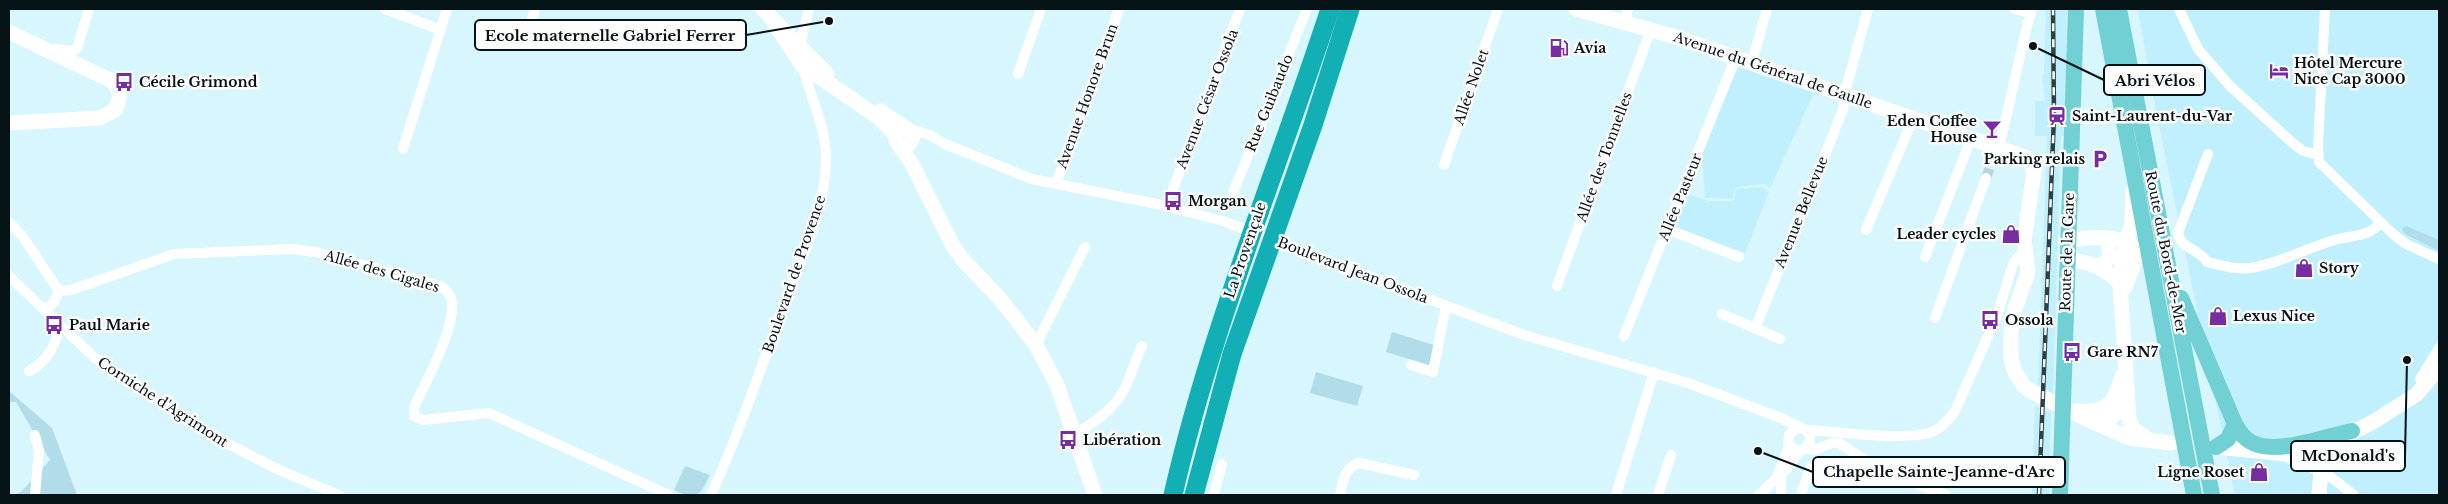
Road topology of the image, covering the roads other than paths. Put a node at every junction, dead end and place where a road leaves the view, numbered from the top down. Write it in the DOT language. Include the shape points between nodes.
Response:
graph roads {
  1 [pos="89,9"];
  2 [pos="385,9"];
  3 [pos="448,9"];
  4 [pos="535,9"];
  5 [pos="763,9"];
  6 [pos="809,9"];
  7 [pos="1041,9"];
  8 [pos="1118,9"];
  9 [pos="1240,9"];
  10 [pos="1307,9"];
  11 [pos="1330,9"];
  12 [pos="1350,9"];
  13 [pos="1498,9"];
  14 [pos="1576,9"];
  15 [pos="1767,9"];
  16 [pos="1868,9"];
  17 [pos="2015,9"];
  18 [pos="2076,9"];
  19 [pos="2103,9"];
  20 [pos="2119,9"];
  21 [pos="2126,9"];
  22 [pos="2179,9"];
  23 [pos="2325,9"];
  24 [pos="2031,11"];
  25 [pos="1626,15"];
  26 [pos="773,21"];
  27 [pos="1650,28"];
  28 [pos="441,30"];
  29 [pos="528,31"];
  30 [pos="9,32"];
  31 [pos="799,46"];
  32 [pos="48,50"];
  33 [pos="1736,57"];
  34 [pos="1752,62"];
  35 [pos="802,65"];
  36 [pos="822,69"];
  37 [pos="1018,74"];
  38 [pos="2136,85"];
  39 [pos="1846,96"];
  40 [pos="1913,119"];
  41 [pos="9,123"];
  42 [pos="905,137"];
  43 [pos="1971,139"];
  44 [pos="403,149"];
  45 [pos="1996,150"];
  46 [pos="2208,154"];
  47 [pos="2318,155"];
  48 [pos="1444,165"];
  49 [pos="2134,177"];
  50 [pos="1986,178"];
  51 [pos="1056,184"];
  52 [pos="1173,189"];
  53 [pos="1231,198"];
  54 [pos="2068,220"];
  55 [pos="9,222"];
  56 [pos="2380,224"];
  57 [pos="1667,228"];
  58 [pos="1866,230"];
  59 [pos="2162,230"];
  60 [pos="2100,238"];
  61 [pos="2068,242"];
  62 [pos="2127,242"];
  63 [pos="1085,247"];
  64 [pos="2026,254"];
  65 [pos="1739,257"];
  66 [pos="1925,257"];
  67 [pos="2439,259"];
  68 [pos="2067,260"];
  69 [pos="2099,266"];
  70 [pos="9,276"];
  71 [pos="2124,279"];
  72 [pos="2154,282"];
  73 [pos="1557,286"];
  74 [pos="59,292"];
  75 [pos="1446,306"];
  76 [pos="45,311"];
  77 [pos="1722,314"];
  78 [pos="1935,318"];
  79 [pos="60,325"];
  80 [pos="1755,329"];
  81 [pos="1624,336"];
  82 [pos="1780,340"];
  83 [pos="1036,345"];
  84 [pos="1142,346"];
  85 [pos="2439,348"];
  86 [pos="2125,362"];
  87 [pos="1411,365"];
  88 [pos="2439,368"];
  89 [pos="29,371"];
  90 [pos="1654,372"];
  91 [pos="2409,397"];
  92 [pos="2127,406"];
  93 [pos="2065,409"];
  94 [pos="1760,410"];
  95 [pos="2093,422"];
  96 [pos="2235,424"];
  97 [pos="1804,429"];
  98 [pos="2352,431"];
  99 [pos="1835,433"];
  100 [pos="1074,434"];
  101 [pos="35,435"];
  102 [pos="1789,440"];
  103 [pos="2152,441"];
  104 [pos="2171,443"];
  105 [pos="1806,446"];
  106 [pos="2216,447"];
  107 [pos="1671,455"];
  108 [pos="1818,461"];
  109 [pos="1222,464"];
  110 [pos="2320,469"];
  111 [pos="1414,475"];
  112 [pos="1779,477"];
  113 [pos="35,495"];
  114 [pos="339,495"];
  115 [pos="669,495"];
  116 [pos="711,495"];
  117 [pos="1095,495"];
  118 [pos="1172,495"];
  119 [pos="1194,495"];
  120 [pos="1214,495"];
  121 [pos="1340,495"];
  122 [pos="1616,495"];
  123 [pos="1658,495"];
  124 [pos="1759,495"];
  125 [pos="1781,495"];
  126 [pos="1801,495"];
  127 [pos="1946,495"];
  128 [pos="2060,495"];
  129 [pos="2194,495"];
  130 [pos="2212,495"];
  131 [pos="2319,495"];
  132 [pos="2354,495"];
  1 -- 32 [label="street" via="77,48 74,51"];
  2 -- 28 [label="street"];
  3 -- 28 [label="street"];
  4 -- 29 [label="street"];
  5 -- 26 [label="main road"];
  6 -- 31 [label="street"];
  7 -- 37 [label="street"];
  8 -- 51 [label="street, Avenue Honore Brun"];
  9 -- 52 [label="street, Avenue César Ossola"];
  10 -- 53 [label="street, Rue Guibaudo"];
  11 -- 118 [label="highway, La Provençale" via="1227,301"];
  12 -- 119 [label="highway, La Provençale" via="1313,125 1232,354"];
  13 -- 48 [label="street, Allée Nolet"];
  14 -- 25 [label="main road, Avenue du Général de Gaulle"];
  15 -- 34 [label="street"];
  16 -- 39 [label="street, Avenue Bellevue"];
  17 -- 24 [label="street"];
  18 -- 54 [label="main road, Route de la Gare"];
  19 -- 49 [label="main road, Route du Bord-de-Mer"];
  20 -- 38 [label="main road, Route du Bord-de-Mer"];
  21 -- 38 [label="main road"];
  22 -- 47 [label="street" via="2198,49 2230,86 2295,144"];
  23 -- 47 [label="street"];
  24 -- 45 [label="street"];
  25 -- 27 [label="main road, Avenue du Général de Gaulle"];
  26 -- 31 [label="main road"];
  26 -- 35 [label="main road"];
  27 -- 33 [label="main road, Avenue du Général de Gaulle"];
  27 -- 73 [label="street, Allée des Tonnelles"];
  28 -- 44 [label="street"];
  30 -- 32 [label="main road"];
  31 -- 35 [label="street, Boulevard de Provence"];
  31 -- 36 [label="main road"];
  32 -- 41 [label="main road" via="114,82 120,97 115,110 100,118"];
  33 -- 34 [label="main road, Avenue du Général de Gaulle"];
  33 -- 57 [label="street, Allée Pasteur"];
  34 -- 39 [label="main road, Avenue du Général de Gaulle"];
  35 -- 36 [label="street"];
  35 -- 42 [label="main road"];
  35 -- 116 [label="street, Boulevard de Provence" via="824,135 826,157 822,196 768,351"];
  36 -- 42 [label="main road"];
  38 -- 59 [label="main road, Route du Bord-de-Mer"];
  39 -- 40 [label="main road, Avenue du Général de Gaulle"];
  39 -- 80 [label="street, Avenue Bellevue"];
  40 -- 43 [label="main road, Avenue du Général de Gaulle"];
  40 -- 58 [label="street"];
  42 -- 51 [label="street, Boulevard Jean Ossola" via="943,143 1017,174"];
  42 -- 83 [label="main road" via="912,164 952,246"];
  43 -- 45 [label="main road, Avenue du Général de Gaulle"];
  43 -- 66 [label="street"];
  45 -- 64 [label="main road, Avenue du Général de Gaulle" via="2025,157 2034,172 2024,240"];
  46 -- 56 [label="street" via="2178,233 2184,244 2203,255 2207,262 2253,268 2325,242 2372,232"];
  47 -- 56 [label="street" via="2323,168"];
  49 -- 62 [label="main road" via="2132,223"];
  49 -- 72 [label="main road, Route du Bord-de-Mer"];
  50 -- 78 [label="street"];
  51 -- 75 [label="street, Boulevard Jean Ossola" via="1165,205 1238,226"];
  54 -- 60 [label="main road"];
  54 -- 61 [label="main road, Route de la Gare"];
  55 -- 74 [label="street" via="23,237"];
  56 -- 67 [label="street" via="2406,244"];
  57 -- 65 [label="street"];
  57 -- 81 [label="street, Allée Pasteur"];
  59 -- 96 [label="main road" via="2184,306"];
  59 -- 130 [label="main road, Route du Bord-de-Mer"];
  60 -- 61 [label="main road" via="2077,238"];
  60 -- 62 [label="main road"];
  60 -- 69 [label="main road" via="2110,256"];
  61 -- 68 [label="main road, Route de la Gare"];
  62 -- 71 [label="main road" via="2122,260"];
  63 -- 83 [label="street"];
  64 -- 93 [label="main road" via="2028,272 2011,332 2013,366 2027,389"];
  64 -- 99 [label="street, Boulevard Jean Ossola" via="2018,256 2013,264 1997,316 1948,421 1922,434"];
  68 -- 69 [label="main road"];
  68 -- 93 [label="main road, Route de la Gare"];
  69 -- 71 [label="main road"];
  70 -- 76 [label="street, Corniche d'Agrimont"];
  71 -- 72 [label="main road" via="2137,271"];
  71 -- 86 [label="main road"];
  72 -- 129 [label="main road, Route du Bord-de-Mer"];
  74 -- 76 [label="street"];
  74 -- 115 [label="street, Allée des Cigales" via="174,254 293,252 316,252 441,286 448,291 452,310 442,348 414,408 414,416 423,420 489,413"];
  75 -- 87 [label="street" via="1433,372"];
  75 -- 90 [label="street, Boulevard Jean Ossola" via="1530,336"];
  76 -- 79 [label="street, Corniche d'Agrimont"];
  77 -- 80 [label="street"];
  79 -- 89 [label="street" via="54,347"];
  79 -- 114 [label="street, Corniche d'Agrimont" via="95,358 207,433 279,470"];
  80 -- 82 [label="street"];
  83 -- 100 [label="main road" via="1057,385"];
  84 -- 100 [label="street" via="1118,401"];
  85 -- 91 [label="street"];
  86 -- 92 [label="main road"];
  86 -- 93 [label="main road" via="2116,394 2108,405 2092,412"];
  88 -- 91 [label="main road" via="2426,386"];
  90 -- 94 [label="street, Boulevard Jean Ossola"];
  90 -- 122 [label="street"];
  91 -- 98 [label="main road" via="2386,414"];
  92 -- 95 [label="main road" via="2118,414"];
  92 -- 103 [label="main road" via="2132,426"];
  93 -- 95 [label="main road"];
  93 -- 128 [label="main road, Route de la Gare"];
  94 -- 97 [label="street, Boulevard Jean Ossola"];
  94 -- 102 [label="street, Boulevard Jean Ossola" via="1783,426"];
  95 -- 103 [label="main road" via="2130,438"];
  96 -- 98 [label="main road" via="2246,439 2263,446 2298,444"];
  96 -- 106 [label="main road" via="2228,439"];
  97 -- 99 [label="street, Boulevard Jean Ossola"];
  97 -- 102 [label="street" via="1794,430"];
  97 -- 105 [label="street" via="1810,436"];
  98 -- 110 [label="main road" via="2328,446"];
  99 -- 105 [label="street, Boulevard Jean Ossola"];
  100 -- 117 [label="main road"];
  101 -- 113 [label="street" via="39,450"];
  102 -- 105 [label="street, Boulevard Jean Ossola"];
  102 -- 112 [label="street"];
  103 -- 104 [label="main road"];
  105 -- 112 [label="street"];
  105 -- 127 [label="street" via="1815,450 1839,443 1894,476"];
  106 -- 110 [label="main road" via="2286,454"];
  107 -- 123 [label="street"];
  108 -- 126 [label="street" via="1810,468"];
  109 -- 120 [label="street"];
  110 -- 131 [label="main road"];
  110 -- 132 [label="street"];
  111 -- 121 [label="street" via="1359,463 1345,472"];
  112 -- 124 [label="street"];
  112 -- 125 [label="street"];
}
